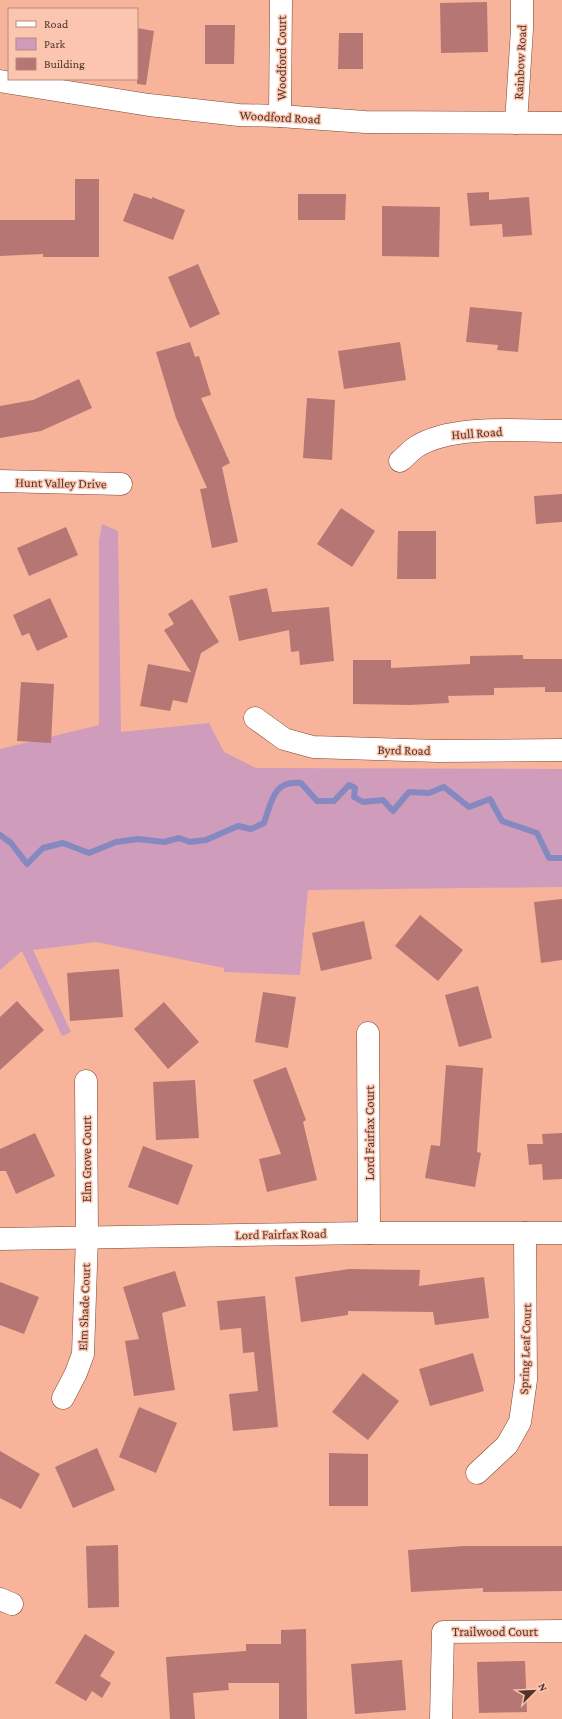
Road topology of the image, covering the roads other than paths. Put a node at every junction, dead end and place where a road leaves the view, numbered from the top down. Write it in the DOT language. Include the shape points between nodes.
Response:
graph roads {
  1 [pos="281,0"];
  2 [pos="522,0"];
  3 [pos="0,81"];
  4 [pos="280,116"];
  5 [pos="516,123"];
  6 [pos="562,123"];
  7 [pos="562,431"];
  8 [pos="400,461"];
  9 [pos="0,481"];
  10 [pos="121,484"];
  11 [pos="255,718"];
  12 [pos="562,750"];
  13 [pos="368,1033"];
  14 [pos="86,1081"];
  15 [pos="369,1233"];
  16 [pos="525,1233"];
  17 [pos="562,1233"];
  18 [pos="87,1237"];
  19 [pos="0,1239"];
  20 [pos="63,1398"];
  21 [pos="477,1473"];
  22 [pos="562,1631"];
  23 [pos="441,1719"];
  1 -- 4 [label="street, Woodford Court"];
  2 -- 5 [label="street, Rainbow Road"];
  3 -- 4 [label="street, Woodford Road" via="149,105 239,115"];
  4 -- 5 [label="street, Woodford Road" via="365,122"];
  5 -- 6 [label="street, Woodford Road"];
  7 -- 8 [label="street, Hull Road" via="461,432 439,437 416,447"];
  9 -- 10 [label="street, Hunt Valley Drive"];
  11 -- 12 [label="street, Byrd Road" via="284,739 313,748"];
  13 -- 15 [label="street, Lord Fairfax Court"];
  14 -- 18 [label="street, Elm Grove Court"];
  15 -- 16 [label="street, Lord Fairfax Road"];
  15 -- 18 [label="street, Lord Fairfax Road"];
  16 -- 17 [label="street, Lord Fairfax Road"];
  16 -- 21 [label="street, Spring Leaf Court" via="526,1380 520,1422 507,1445"];
  18 -- 19 [label="street, Lord Fairfax Road"];
  18 -- 20 [label="street, Elm Shade Court" via="83,1354"];
  22 -- 23 [label="street, Trailwood Court" via="443,1632"];
}
